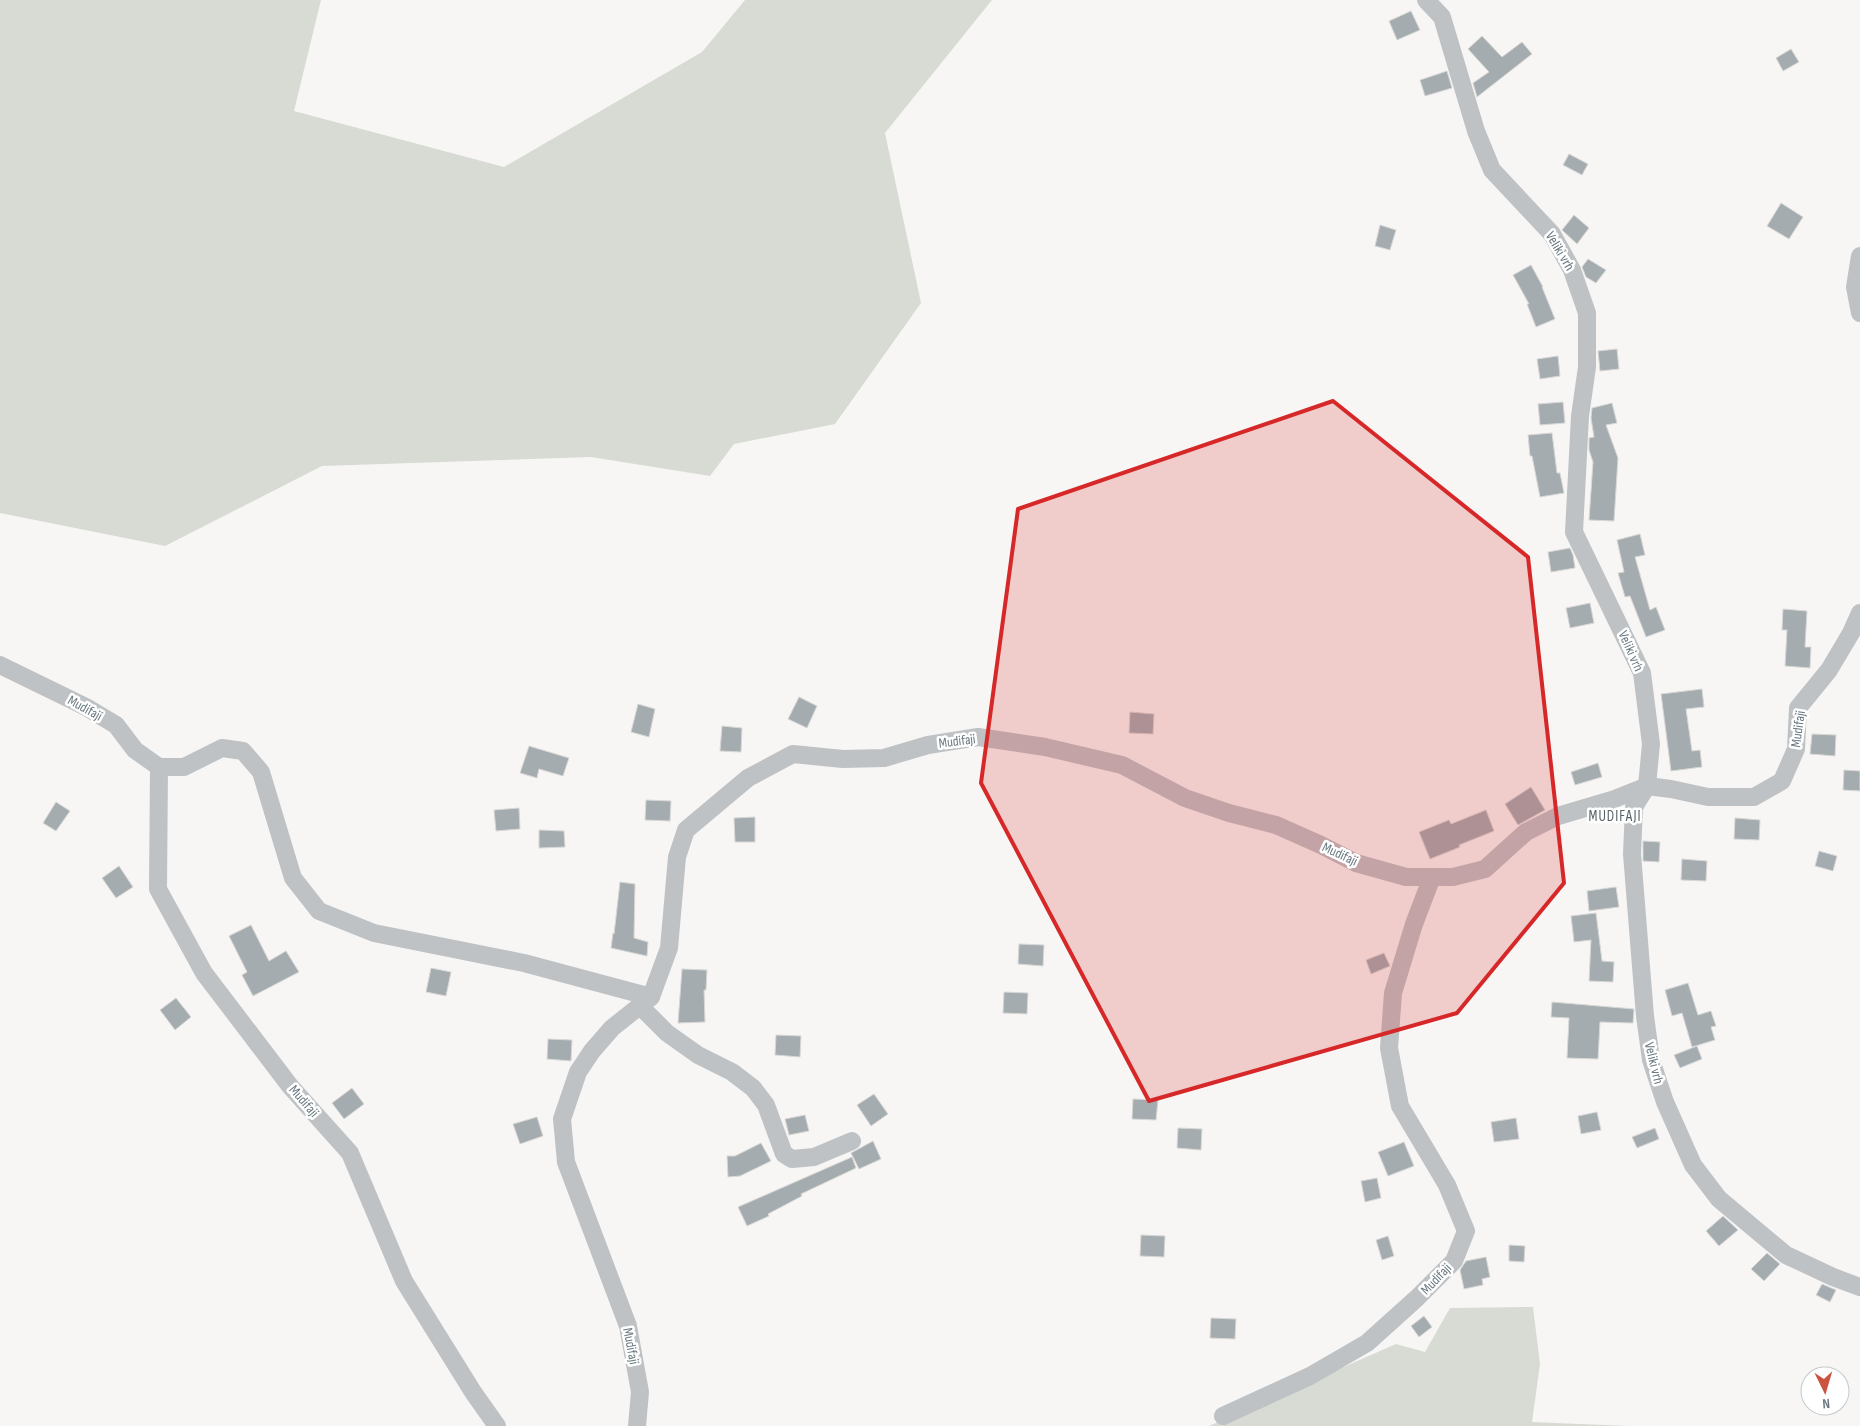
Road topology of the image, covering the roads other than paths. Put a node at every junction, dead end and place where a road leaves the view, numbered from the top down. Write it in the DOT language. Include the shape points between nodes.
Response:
graph roads {
  1 [pos="1426,0"];
  2 [pos="1860,256"];
  3 [pos="1860,313"];
  4 [pos="1860,613"];
  5 [pos="0,665"];
  6 [pos="159,766"];
  7 [pos="1647,786"];
  8 [pos="1432,877"];
  9 [pos="646,1001"];
  10 [pos="852,1141"];
  11 [pos="1860,1287"];
  12 [pos="1223,1416"];
  13 [pos="497,1426"];
  14 [pos="637,1426"];
  1 -- 7 [label="street, Veliki vrh" via="1442,17 1476,131 1492,170 1552,234 1572,270 1587,313 1587,367 1580,416 1574,532 1642,673 1651,744"];
  2 -- 3 [label="street" via="1855,288"];
  4 -- 7 [label="street, Mudifaji" via="1829,670 1798,708 1796,749 1782,781 1754,797 1708,797"];
  5 -- 6 [label="street, Mudifaji" via="116,725 135,750"];
  6 -- 9 [label="street" via="184,767 222,748 243,751 261,772 293,878 319,911 374,933 524,963"];
  6 -- 13 [label="street, Mudifaji" via="158,888 204,973 290,1086 350,1153 404,1281"];
  7 -- 8 [label="street, Mudifaji" via="1558,816 1526,832 1485,869 1453,877"];
  7 -- 11 [label="street, Veliki vrh" via="1634,807 1632,854 1645,1016 1651,1060 1665,1102 1693,1166 1719,1199 1786,1255"];
  8 -- 9 [label="street, Mudifaji" via="1406,877 1356,863 1276,825 1185,798 1122,765 1045,747 978,737 928,745 884,758 843,759 793,754 748,778 686,830 677,857 669,948"];
  8 -- 12 [label="street, Mudifaji" via="1393,992 1389,1048 1400,1106 1447,1185 1466,1231 1454,1261 1367,1343 1310,1376"];
  9 -- 10 [label="street" via="667,1033 753,1088 766,1105 784,1154 792,1159 814,1157"];
  9 -- 14 [label="street, Mudifaji" via="612,1028 592,1051 578,1072 562,1119 566,1162 628,1326 640,1392"];
}
